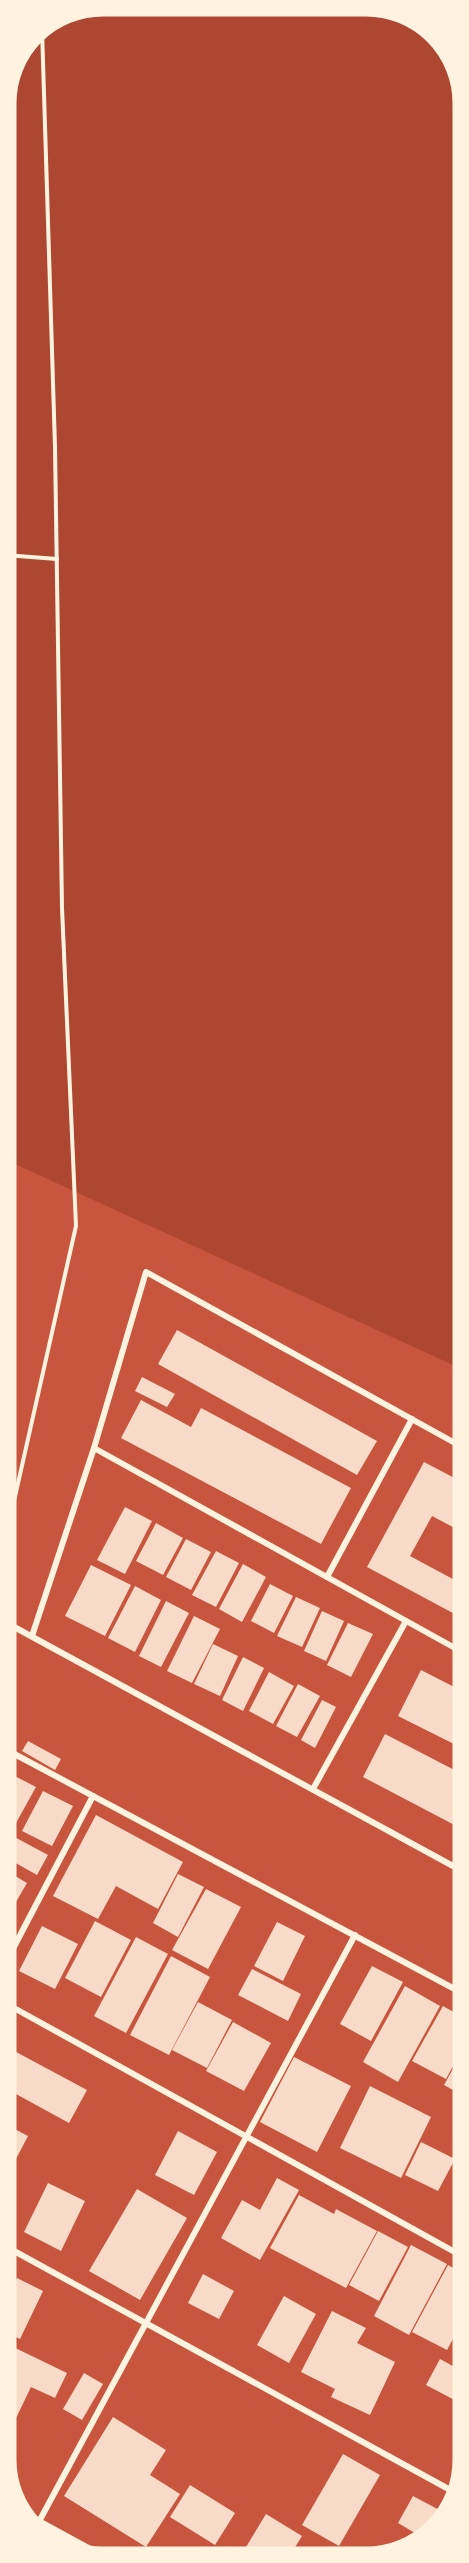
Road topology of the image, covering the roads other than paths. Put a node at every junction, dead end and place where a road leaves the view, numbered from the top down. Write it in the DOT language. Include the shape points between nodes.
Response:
graph roads {
  1 [pos="412,1419"];
  2 [pos="454,1442"];
  3 [pos="94,1448"];
  4 [pos="327,1577"];
  5 [pos="406,1621"];
  6 [pos="15,1627"];
  7 [pos="32,1636"];
  8 [pos="454,1647"];
  9 [pos="15,1754"];
  10 [pos="313,1789"];
  11 [pos="93,1796"];
  12 [pos="454,1867"];
  13 [pos="355,1935"];
  14 [pos="15,1945"];
  15 [pos="454,1989"];
  16 [pos="15,2010"];
  17 [pos="246,2137"];
  18 [pos="15,2251"];
  19 [pos="454,2251"];
  20 [pos="146,2323"];
  21 [pos="448,2489"];
  22 [pos="40,2521"];
  23 [pos="43,2524"];
  24 [pos="82,2545"];
  1 -- 2 [label="street"];
  1 -- 3 [label="street" via="146,1272"];
  1 -- 4 [label="street"];
  3 -- 4 [label="street"];
  3 -- 7 [label="street"];
  4 -- 5 [label="street"];
  5 -- 8 [label="street"];
  5 -- 10 [label="street"];
  6 -- 7 [label="street"];
  7 -- 10 [label="street"];
  9 -- 11 [label="street"];
  10 -- 12 [label="street"];
  11 -- 13 [label="street"];
  11 -- 14 [label="street"];
  13 -- 15 [label="street"];
  13 -- 17 [label="street"];
  16 -- 17 [label="street"];
  17 -- 19 [label="street"];
  17 -- 20 [label="street"];
  18 -- 20 [label="street"];
  20 -- 21 [label="street"];
  20 -- 22 [label="street"];
  23 -- 24 [label="street"];
}
